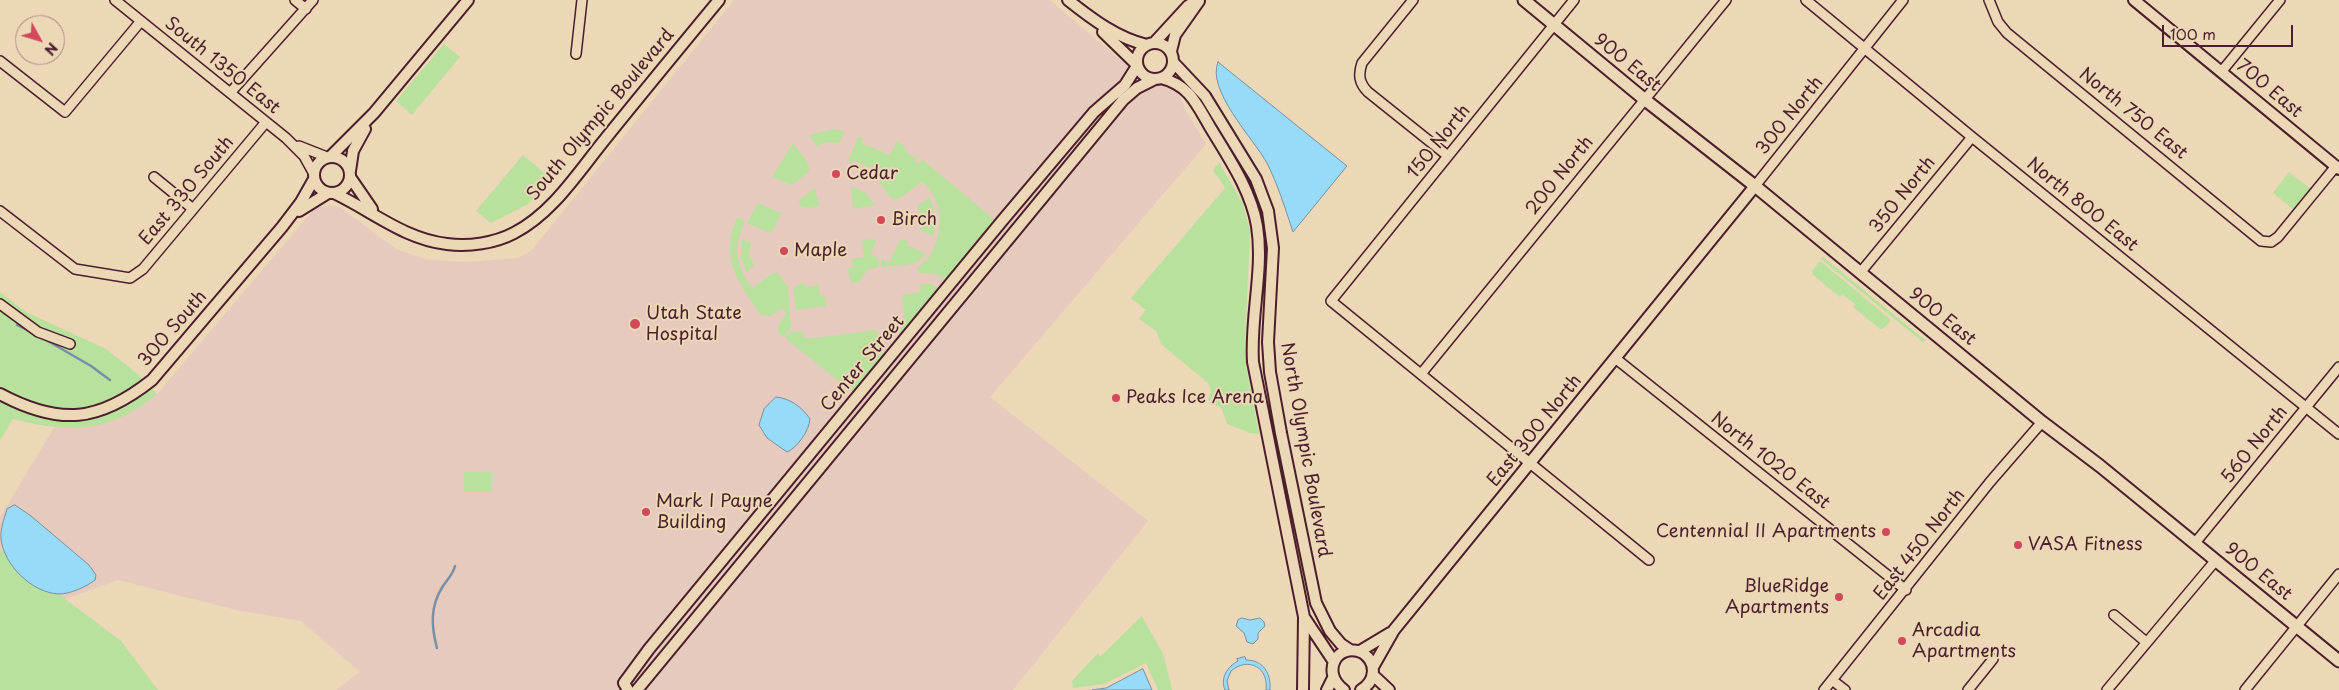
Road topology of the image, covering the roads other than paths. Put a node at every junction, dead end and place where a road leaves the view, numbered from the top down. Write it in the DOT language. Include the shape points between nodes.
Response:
graph roads {
  1 [pos="115,0"];
  2 [pos="295,0"];
  3 [pos="313,0"];
  4 [pos="468,0"];
  5 [pos="582,0"];
  6 [pos="719,0"];
  7 [pos="1068,0"];
  8 [pos="1198,0"];
  9 [pos="1413,0"];
  10 [pos="1524,0"];
  11 [pos="1574,0"];
  12 [pos="1726,0"];
  13 [pos="1806,0"];
  14 [pos="1903,0"];
  15 [pos="1990,0"];
  16 [pos="2134,0"];
  17 [pos="2280,0"];
  18 [pos="306,9"];
  19 [pos="1088,17"];
  20 [pos="141,21"];
  21 [pos="1554,25"];
  22 [pos="1151,44"];
  23 [pos="1865,49"];
  24 [pos="576,54"];
  25 [pos="1172,57"];
  26 [pos="0,61"];
  27 [pos="1137,65"];
  28 [pos="2222,71"];
  29 [pos="1158,79"];
  30 [pos="230,93"];
  31 [pos="1644,99"];
  32 [pos="374,113"];
  33 [pos="266,122"];
  34 [pos="1076,134"];
  35 [pos="1972,137"];
  36 [pos="286,138"];
  37 [pos="1087,143"];
  38 [pos="1448,156"];
  39 [pos="328,157"];
  40 [pos="2338,165"];
  41 [pos="350,174"];
  42 [pos="314,177"];
  43 [pos="154,178"];
  44 [pos="1755,186"];
  45 [pos="331,193"];
  46 [pos="193,209"];
  47 [pos="0,211"];
  48 [pos="1008,215"];
  49 [pos="384,221"];
  50 [pos="1020,225"];
  51 [pos="282,227"];
  52 [pos="1701,252"];
  53 [pos="1860,273"];
  54 [pos="940,298"];
  55 [pos="0,304"];
  56 [pos="952,307"];
  57 [pos="70,344"];
  58 [pos="1615,358"];
  59 [pos="2339,367"];
  60 [pos="881,368"];
  61 [pos="1421,374"];
  62 [pos="894,378"];
  63 [pos="0,394"];
  64 [pos="2307,408"];
  65 [pos="2042,422"];
  66 [pos="2339,434"];
  67 [pos="1530,462"];
  68 [pos="789,480"];
  69 [pos="801,490"];
  70 [pos="2195,543"];
  71 [pos="1649,560"];
  72 [pos="2216,560"];
  73 [pos="2339,574"];
  74 [pos="1906,590"];
  75 [pos="2114,615"];
  76 [pos="1304,617"];
  77 [pos="2297,627"];
  78 [pos="668,628"];
  79 [pos="1394,630"];
  80 [pos="680,637"];
  81 [pos="2146,642"];
  82 [pos="650,649"];
  83 [pos="1355,651"];
  84 [pos="1993,659"];
  85 [pos="663,660"];
  86 [pos="2339,661"];
  87 [pos="1334,662"];
  88 [pos="1373,671"];
  89 [pos="1333,678"];
  90 [pos="1832,680"];
  91 [pos="1365,689"];
  92 [pos="628,690"];
  93 [pos="637,690"];
  94 [pos="1303,690"];
  95 [pos="1327,690"];
  96 [pos="1344,690"];
  97 [pos="1389,690"];
  98 [pos="1824,690"];
  99 [pos="1845,690"];
  100 [pos="1968,690"];
  101 [pos="2106,690"];
  102 [pos="2245,690"];
  1 -- 20 [label="street, South 1350 East"];
  2 -- 18 [label="street"];
  3 -- 18 [label="street"];
  4 -- 32 [label="street"];
  5 -- 24 [label="street"];
  6 -- 49 [label="street, South Olympic Boulevard" via="553,203 523,227 497,240 448,245 424,240"];
  7 -- 19 [label="street"];
  8 -- 22 [label="street"];
  8 -- 25 [label="street" via="1175,35"];
  9 -- 38 [label="street" via="1362,63 1360,76 1368,92"];
  10 -- 21 [label="main road, 900 East"];
  11 -- 21 [label="street, 150 North"];
  12 -- 31 [label="street, 200 North"];
  13 -- 23 [label="street, North 800 East"];
  14 -- 23 [label="street, 300 North"];
  15 -- 40 [label="street, North 750 East" via="1998,22 2007,33 2261,241 2268,243 2278,238"];
  16 -- 28 [label="street, 700 East"];
  17 -- 28 [label="street"];
  18 -- 30 [label="street"];
  19 -- 22 [label="street" via="1126,38"];
  19 -- 27 [label="street"];
  20 -- 26 [label="street" via="65,112"];
  20 -- 30 [label="street, South 1350 East"];
  21 -- 31 [label="main road, 900 East"];
  21 -- 38 [label="street, 150 North"];
  22 -- 25 [label="street" via="1164,45"];
  22 -- 27 [label="street" via="1138,54"];
  23 -- 35 [label="street, North 800 East"];
  23 -- 44 [label="street, 300 North"];
  25 -- 29 [label="street" via="1170,72"];
  25 -- 83 [label="street, North Olympic Boulevard" via="1205,96 1256,179 1268,211 1273,248 1268,342 1281,432 1316,603 1330,631 1341,644"];
  27 -- 29 [label="street" via="1142,74"];
  27 -- 34 [label="street, Center Street" via="1124,85 1094,112"];
  28 -- 40 [label="street, 700 East"];
  29 -- 37 [label="street, Center Street" via="1130,94"];
  29 -- 76 [label="street, North Olympic Boulevard" via="1181,85 1197,106 1225,151 1253,210 1258,252 1253,362"];
  30 -- 33 [label="street, South 1350 East"];
  31 -- 44 [label="main road, 900 East"];
  31 -- 61 [label="street, 200 North"];
  32 -- 39 [label="street"];
  32 -- 41 [label="street" via="356,143"];
  33 -- 36 [label="street, South 1350 East"];
  33 -- 46 [label="street, East 330 South"];
  34 -- 37 [label="street"];
  34 -- 48 [label="street, Center Street"];
  35 -- 53 [label="street, 350 North"];
  35 -- 64 [label="street, North 800 East"];
  36 -- 39 [label="street, South 1350 East" via="310,152"];
  36 -- 42 [label="street, South 1350 East" via="304,156"];
  37 -- 50 [label="street, Center Street"];
  38 -- 61 [label="street, 150 North" via="1331,301"];
  39 -- 41 [label="street" via="344,161"];
  39 -- 42 [label="street" via="317,164"];
  41 -- 45 [label="street" via="345,188"];
  41 -- 49 [label="street, South Olympic Boulevard" via="360,195"];
  42 -- 45 [label="street" via="318,187"];
  42 -- 51 [label="street, 300 South" via="301,202"];
  43 -- 46 [label="street"];
  44 -- 52 [label="street, 300 North"];
  44 -- 53 [label="main road, 900 East"];
  45 -- 49 [label="street, South Olympic Boulevard" via="361,206"];
  45 -- 51 [label="street, 300 South" via="302,208"];
  46 -- 47 [label="street, East 330 South" via="143,269 130,278 75,269"];
  48 -- 50 [label="street"];
  48 -- 54 [label="street, Center Street"];
  50 -- 56 [label="street, Center Street"];
  51 -- 63 [label="street, 300 South" via="152,380 114,407 90,413 47,414"];
  52 -- 58 [label="street, East 300 North"];
  53 -- 65 [label="main road, 900 East"];
  54 -- 56 [label="street"];
  54 -- 60 [label="street, Center Street"];
  55 -- 57 [label="street" via="38,332"];
  56 -- 62 [label="street, Center Street"];
  58 -- 67 [label="street, East 300 North"];
  58 -- 74 [label="street, North 1020 East"];
  59 -- 64 [label="street, 560 North"];
  60 -- 62 [label="street"];
  60 -- 68 [label="street, Center Street"];
  61 -- 67 [label="street"];
  62 -- 69 [label="street, Center Street"];
  64 -- 66 [label="street, North 800 East"];
  64 -- 70 [label="street, 560 North"];
  65 -- 70 [label="main road, 900 East"];
  65 -- 74 [label="street, East 450 North" via="1990,482"];
  67 -- 71 [label="street"];
  67 -- 79 [label="street, East 300 North"];
  68 -- 69 [label="street"];
  68 -- 78 [label="street, Center Street"];
  69 -- 80 [label="street, Center Street"];
  70 -- 72 [label="main road, 900 East"];
  72 -- 77 [label="main road, 900 East"];
  72 -- 81 [label="street"];
  73 -- 77 [label="street"];
  74 -- 90 [label="street, East 450 North"];
  75 -- 81 [label="street"];
  76 -- 87 [label="street, North Olympic Boulevard"];
  76 -- 94 [label="street"];
  77 -- 86 [label="main road, 900 East"];
  77 -- 102 [label="street"];
  78 -- 80 [label="street"];
  78 -- 82 [label="street, Center Street"];
  79 -- 83 [label="street, East 300 North"];
  79 -- 88 [label="street, East 300 North"];
  80 -- 85 [label="street, Center Street"];
  81 -- 101 [label="street"];
  82 -- 85 [label="street"];
  82 -- 92 [label="street, Center Street" via="624,683"];
  83 -- 87 [label="street, East 300 North" via="1343,653"];
  83 -- 88 [label="street, North Olympic Boulevard" via="1367,656"];
  84 -- 100 [label="street"];
  85 -- 93 [label="street, Center Street"];
  87 -- 89 [label="street"];
  88 -- 91 [label="street, East 300 North"];
  88 -- 97 [label="street, North Olympic Boulevard"];
  89 -- 95 [label="street"];
  89 -- 96 [label="street"];
  90 -- 98 [label="street, East 450 North"];
  90 -- 99 [label="street"];
}
